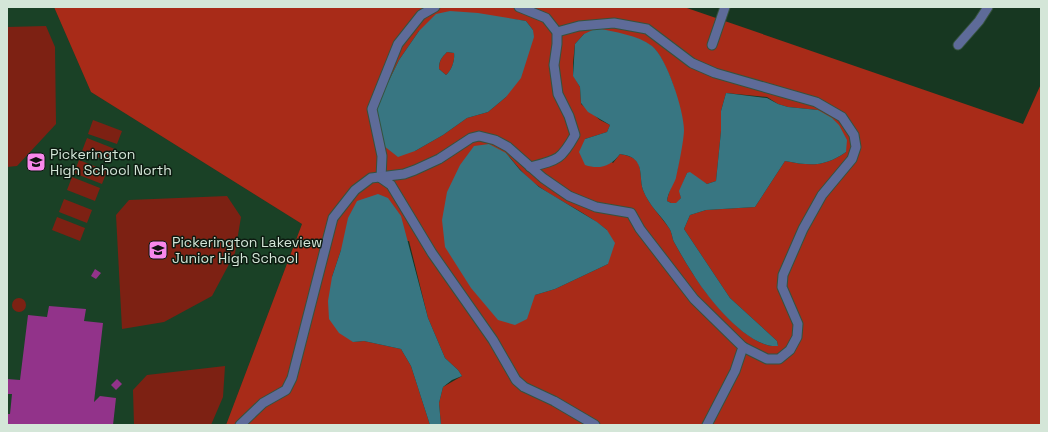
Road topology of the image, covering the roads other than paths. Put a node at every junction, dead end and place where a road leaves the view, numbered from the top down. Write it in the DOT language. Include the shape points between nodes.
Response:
graph roads {
  1 [pos="435,7"];
  2 [pos="519,7"];
  3 [pos="725,7"];
  4 [pos="988,7"];
  5 [pos="557,32"];
  6 [pos="712,45"];
  7 [pos="958,45"];
  8 [pos="530,167"];
  9 [pos="381,178"];
  10 [pos="743,348"];
  11 [pos="240,425"];
  12 [pos="595,425"];
  13 [pos="707,425"];
  1 -- 9 [label="street" via="421,15 398,44 372,109 382,156"];
  2 -- 5 [label="street" via="546,18"];
  3 -- 6 [label="street"];
  4 -- 7 [label="street"];
  5 -- 8 [label="street" via="554,65 558,94 575,135 557,160"];
  5 -- 10 [label="street" via="579,26 614,23 647,29 692,63 715,73 816,102 842,117 854,135 856,147 852,159 822,194 783,275 782,287 798,324 797,337 790,350 780,359 767,358"];
  8 -- 9 [label="street" via="501,143 479,136 471,138 424,166 404,174"];
  8 -- 10 [label="street" via="555,188 580,202 631,212 640,229 694,299"];
  9 -- 11 [label="street" via="371,178 355,190 333,218 303,340 286,390 263,403"];
  9 -- 12 [label="street" via="391,185 432,253 493,340 516,380 524,387"];
  10 -- 13 [label="street" via="735,371"];
}
